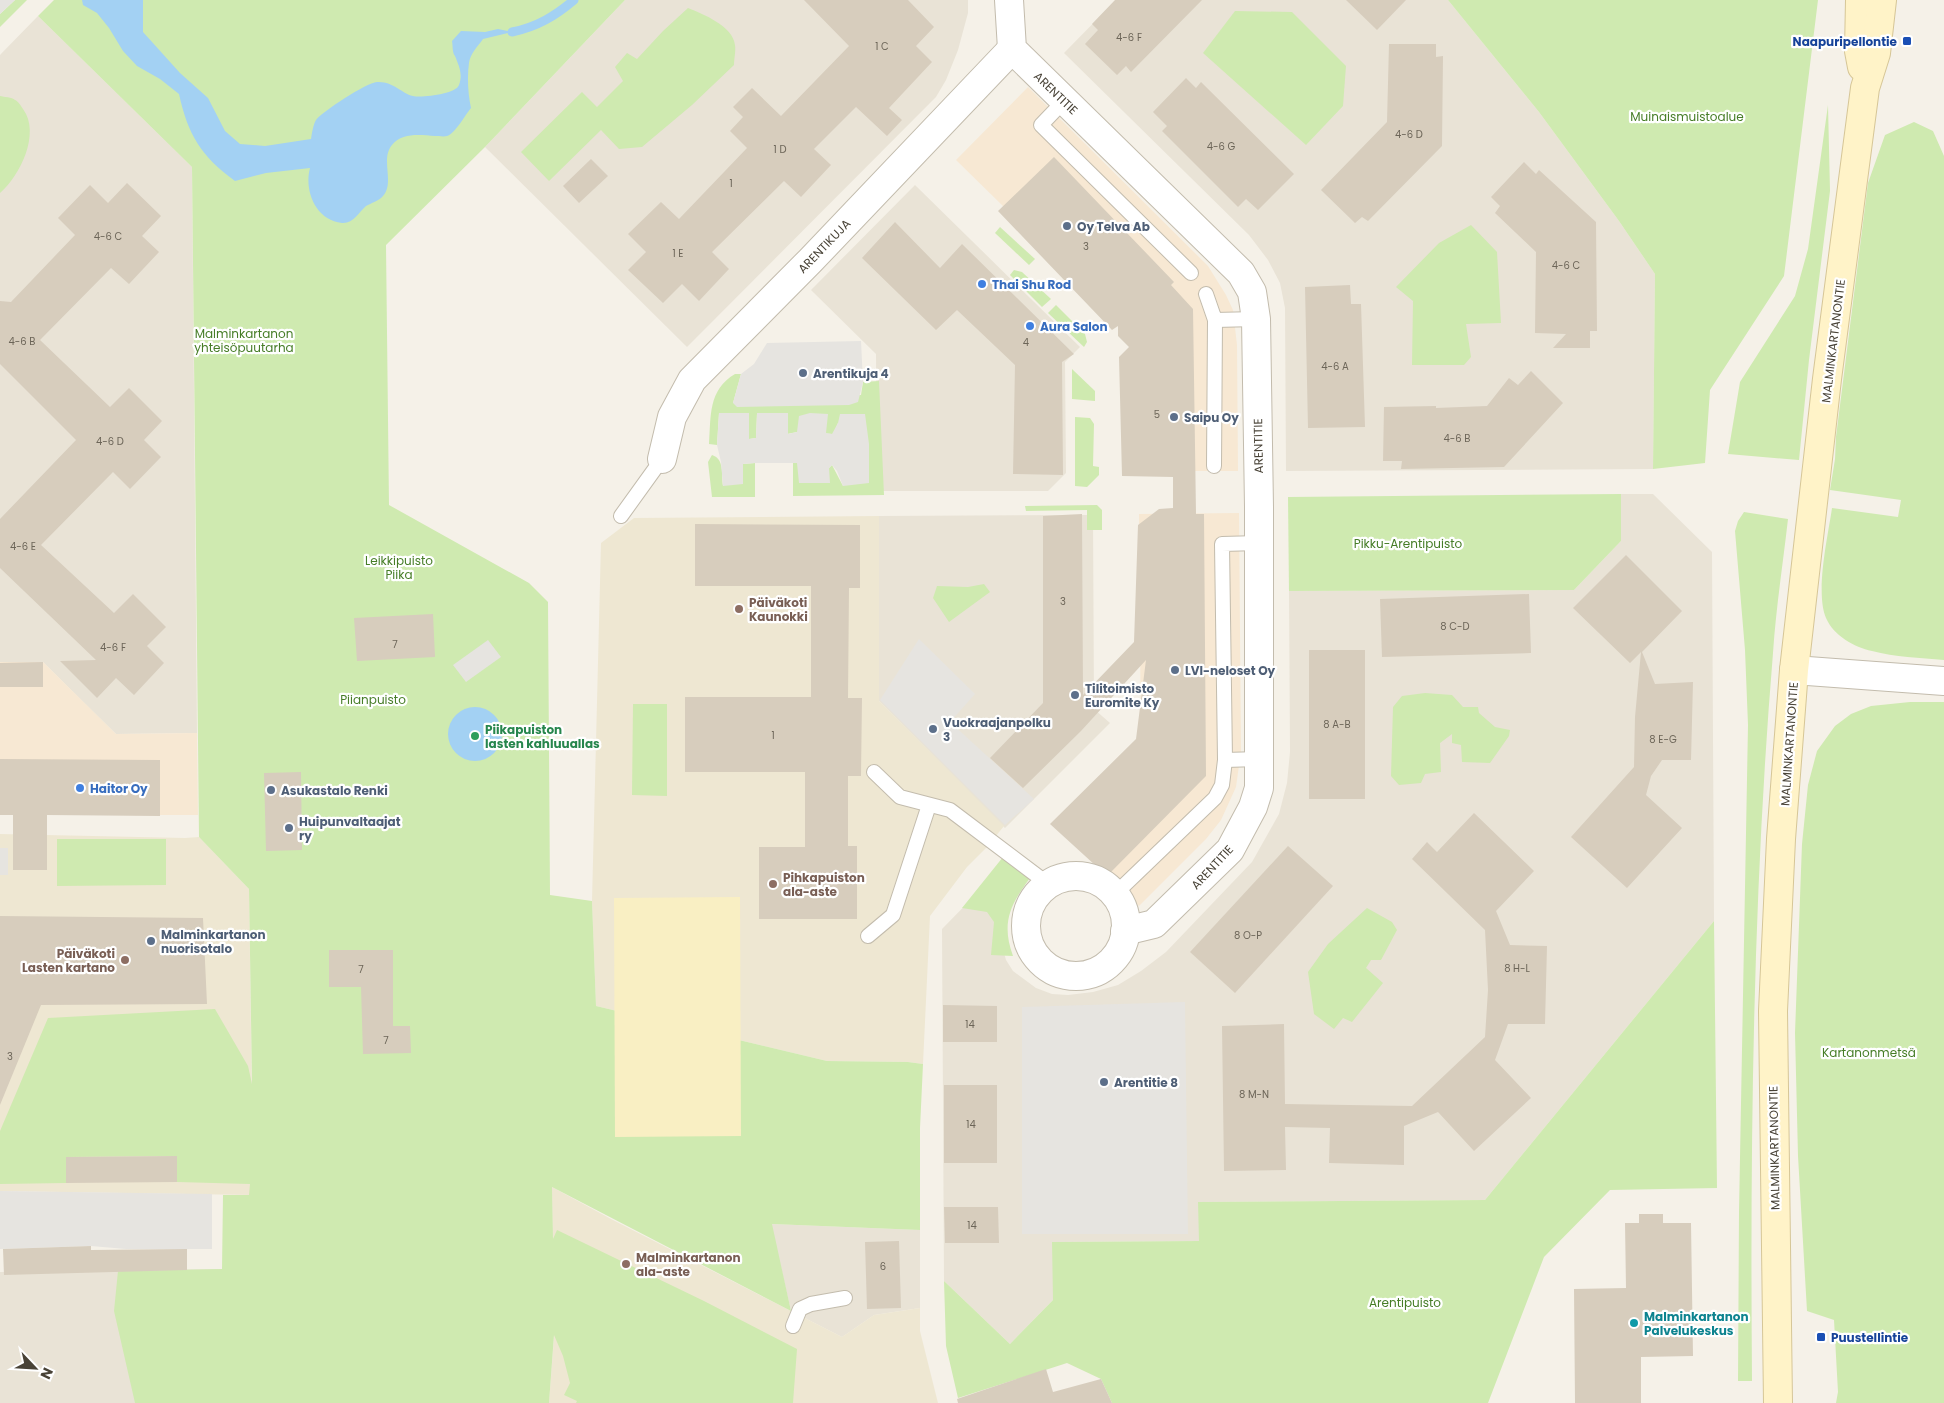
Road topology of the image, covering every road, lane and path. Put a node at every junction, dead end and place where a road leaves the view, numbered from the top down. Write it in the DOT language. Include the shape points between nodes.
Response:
graph roads {
  1 [pos="1009,0"];
  2 [pos="1860,0"];
  3 [pos="1882,0"];
  4 [pos="1012,49"];
  5 [pos="1865,88"];
  6 [pos="1064,101"];
  7 [pos="1190,273"];
  8 [pos="1206,294"];
  9 [pos="1256,319"];
  10 [pos="1215,320"];
  11 [pos="662,459"];
  12 [pos="1214,466"];
  13 [pos="621,516"];
  14 [pos="1259,543"];
  15 [pos="1794,670"];
  16 [pos="1944,682"];
  17 [pos="1259,758"];
  18 [pos="1225,760"];
  19 [pos="874,772"];
  20 [pos="929,805"];
  21 [pos="1048,884"];
  22 [pos="1114,895"];
  23 [pos="1125,931"];
  24 [pos="868,936"];
  25 [pos="845,1298"];
  26 [pos="793,1326"];
  27 [pos="1778,1403"];
  1 -- 4 [label="street"];
  2 -- 5 [label="main road, MALMINKARTANONTIE" via="1859,51"];
  3 -- 5 [label="main road, MALMINKARTANONTIE" via="1876,53"];
  4 -- 6 [label="street, ARENTITIE"];
  4 -- 11 [label="street, ARENTIKUJA" via="692,380 672,417"];
  5 -- 15 [label="main road, MALMINKARTANONTIE"];
  6 -- 7 [label="lane" via="1041,125"];
  6 -- 9 [label="street, ARENTITIE" via="1241,273 1252,292"];
  8 -- 10 [label="lane"];
  9 -- 10 [label="lane"];
  9 -- 14 [label="street, ARENTITIE"];
  10 -- 12 [label="lane"];
  11 -- 13 [label="lane"];
  14 -- 17 [label="street, ARENTITIE"];
  14 -- 18 [label="lane" via="1222,544"];
  15 -- 16 [label="street"];
  15 -- 27 [label="main road, MALMINKARTANONTIE" via="1781,839 1773,1011"];
  17 -- 18 [label="lane"];
  17 -- 23 [label="street, ARENTITIE" via="1259,788 1253,807 1230,850 1154,924"];
  18 -- 22 [label="lane" via="1222,785 1215,798"];
  19 -- 20 [label="lane" via="900,797"];
  20 -- 21 [label="lane" via="950,810"];
  20 -- 24 [label="lane" via="893,915"];
  21 -- 22 [label="street" via="1059,878 1078,876 1095,879"];
  21 -- 23 [label="street" via="1030,904 1026,920 1030,946 1040,961 1060,973 1078,976 1094,972 1108,964 1120,950"];
  22 -- 23 [label="street" via="1124,912"];
  25 -- 26 [label="lane" via="800,1309"];
}
